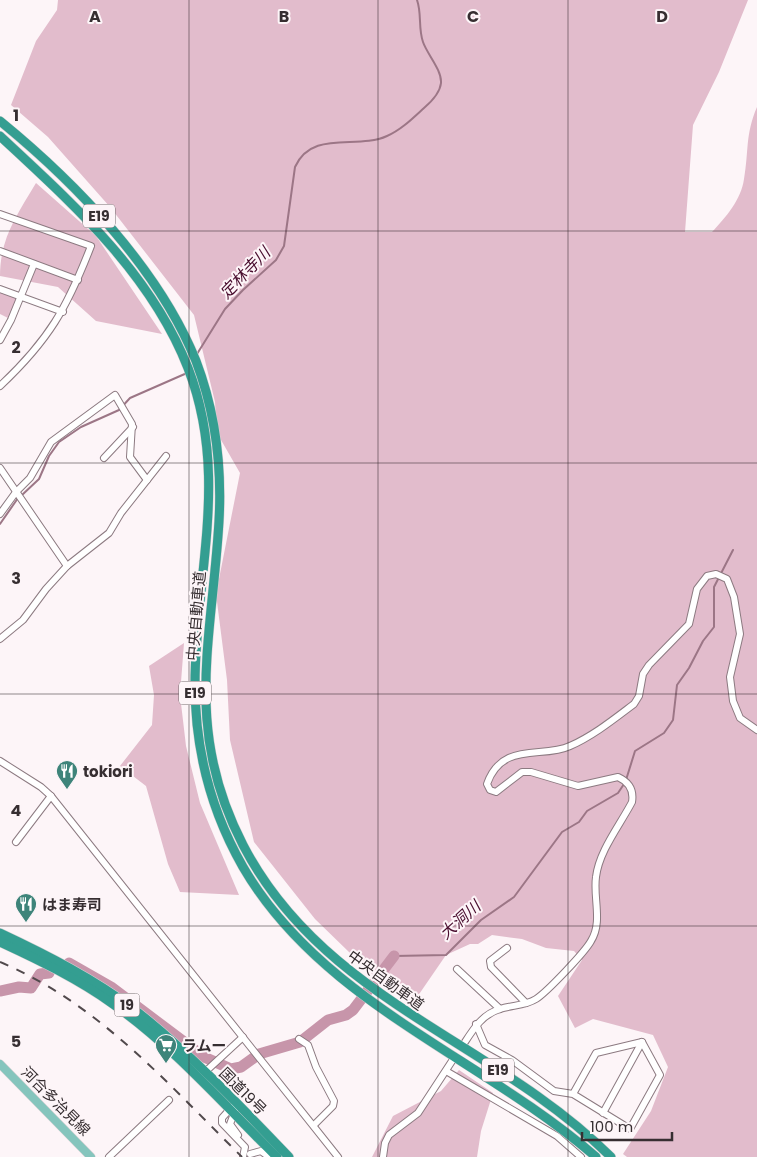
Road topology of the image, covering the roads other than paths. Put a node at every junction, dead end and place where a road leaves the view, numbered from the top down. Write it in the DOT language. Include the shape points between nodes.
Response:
graph roads {
  1 [pos="0,112"];
  2 [pos="0,121"];
  3 [pos="0,136"];
  4 [pos="22,139"];
  5 [pos="0,142"];
  6 [pos="43,176"];
  7 [pos="0,214"];
  8 [pos="0,252"];
  9 [pos="34,264"];
  10 [pos="78,280"];
  11 [pos="0,290"];
  12 [pos="21,297"];
  13 [pos="63,312"];
  14 [pos="0,340"];
  15 [pos="0,386"];
  16 [pos="202,396"];
  17 [pos="133,427"];
  18 [pos="166,456"];
  19 [pos="104,458"];
  20 [pos="0,468"];
  21 [pos="147,480"];
  22 [pos="16,492"];
  23 [pos="0,514"];
  24 [pos="67,566"];
  25 [pos="0,639"];
  26 [pos="757,730"];
  27 [pos="0,761"];
  28 [pos="51,796"];
  29 [pos="16,842"];
  30 [pos="0,933"];
  31 [pos="0,942"];
  32 [pos="507,948"];
  33 [pos="318,951"];
  34 [pos="458,968"];
  35 [pos="526,1003"];
  36 [pos="500,1008"];
  37 [pos="476,1024"];
  38 [pos="243,1037"];
  39 [pos="302,1040"];
  40 [pos="465,1042"];
  41 [pos="642,1042"];
  42 [pos="452,1061"];
  43 [pos="0,1064"];
  44 [pos="205,1072"];
  45 [pos="446,1072"];
  46 [pos="573,1094"];
  47 [pos="169,1100"];
  48 [pos="233,1109"];
  49 [pos="603,1113"];
  50 [pos="314,1125"];
  51 [pos="247,1156"];
  52 [pos="92,1157"];
  53 [pos="109,1157"];
  54 [pos="269,1157"];
  55 [pos="277,1157"];
  56 [pos="289,1157"];
  57 [pos="338,1157"];
  58 [pos="383,1157"];
  59 [pos="581,1157"];
  60 [pos="596,1157"];
  61 [pos="611,1157"];
  1 -- 4 [label="highway"];
  2 -- 4 [label="highway, 中央自動車道 / E19"];
  3 -- 6 [label="highway, 中央自動車道 / E19"];
  4 -- 16 [label="highway, 中央自動車道 / E19" via="103,221 152,283 196,361"];
  5 -- 6 [label="highway"];
  6 -- 16 [label="highway, 中央自動車道 / E19" via="144,287"];
  7 -- 10 [label="street" via="91,246"];
  8 -- 9 [label="street"];
  9 -- 10 [label="street"];
  9 -- 12 [label="street"];
  10 -- 13 [label="street"];
  11 -- 12 [label="street"];
  12 -- 13 [label="street"];
  12 -- 14 [label="street"];
  13 -- 15 [label="street" via="26,361"];
  16 -- 33 [label="highway, 中央自動車道 / E19" via="216,447 219,487 205,658 205,704 211,753 228,812 253,864"];
  17 -- 19 [label="street"];
  17 -- 21 [label="street" via="130,456"];
  17 -- 22 [label="street" via="115,395 56,437 30,478"];
  18 -- 21 [label="street"];
  20 -- 22 [label="street"];
  21 -- 24 [label="street" via="109,533"];
  22 -- 23 [label="street"];
  22 -- 24 [label="street"];
  24 -- 25 [label="street" via="23,620"];
  26 -- 35 [label="street" via="740,718 733,701 730,677 740,634 738,615 727,579 716,574 707,576 697,589 689,624 643,674 634,704 567,748 526,752 510,758 493,772 487,784 496,792 522,772 531,772 578,786 618,777 630,785 633,795 598,870 597,921 592,941 542,994"];
  27 -- 28 [label="street"];
  28 -- 29 [label="street"];
  28 -- 38 [label="street"];
  30 -- 44 [label="highway, 国道19号 / 19" via="65,965 110,993 153,1025"];
  31 -- 48 [label="highway, 国道19号 / 19" via="59,971 115,1005 168,1048"];
  32 -- 35 [label="street" via="490,961 491,967"];
  33 -- 60 [label="highway, 中央自動車道 / E19" via="372,1000 546,1116"];
  33 -- 61 [label="highway, 中央自動車道 / E19" via="517,1082 561,1113"];
  34 -- 36 [label="street"];
  35 -- 36 [label="street"];
  36 -- 37 [label="street"];
  37 -- 40 [label="street"];
  37 -- 46 [label="street" via="485,1045 512,1060 554,1092"];
  38 -- 44 [label="street"];
  38 -- 50 [label="street"];
  39 -- 50 [label="street" via="308,1045 316,1068 334,1100 333,1106"];
  41 -- 46 [label="street" via="596,1053"];
  41 -- 49 [label="street"];
  41 -- 49 [label="street" via="660,1075 630,1130"];
  42 -- 45 [label="street"];
  43 -- 52 [label="main road, 河合多治見線"];
  44 -- 48 [label="highway, 国道19号 / 19"];
  45 -- 58 [label="street" via="418,1113 389,1135 384,1143"];
  45 -- 59 [label="street" via="556,1136"];
  46 -- 49 [label="street"];
  47 -- 53 [label="street"];
  48 -- 51 [label="street" via="230,1124 249,1145"];
  48 -- 55 [label="highway, 国道19号 / 19"];
  48 -- 56 [label="highway, 国道19号 / 19"];
  50 -- 57 [label="street"];
  51 -- 54 [label="street" via="261,1151"];
}
